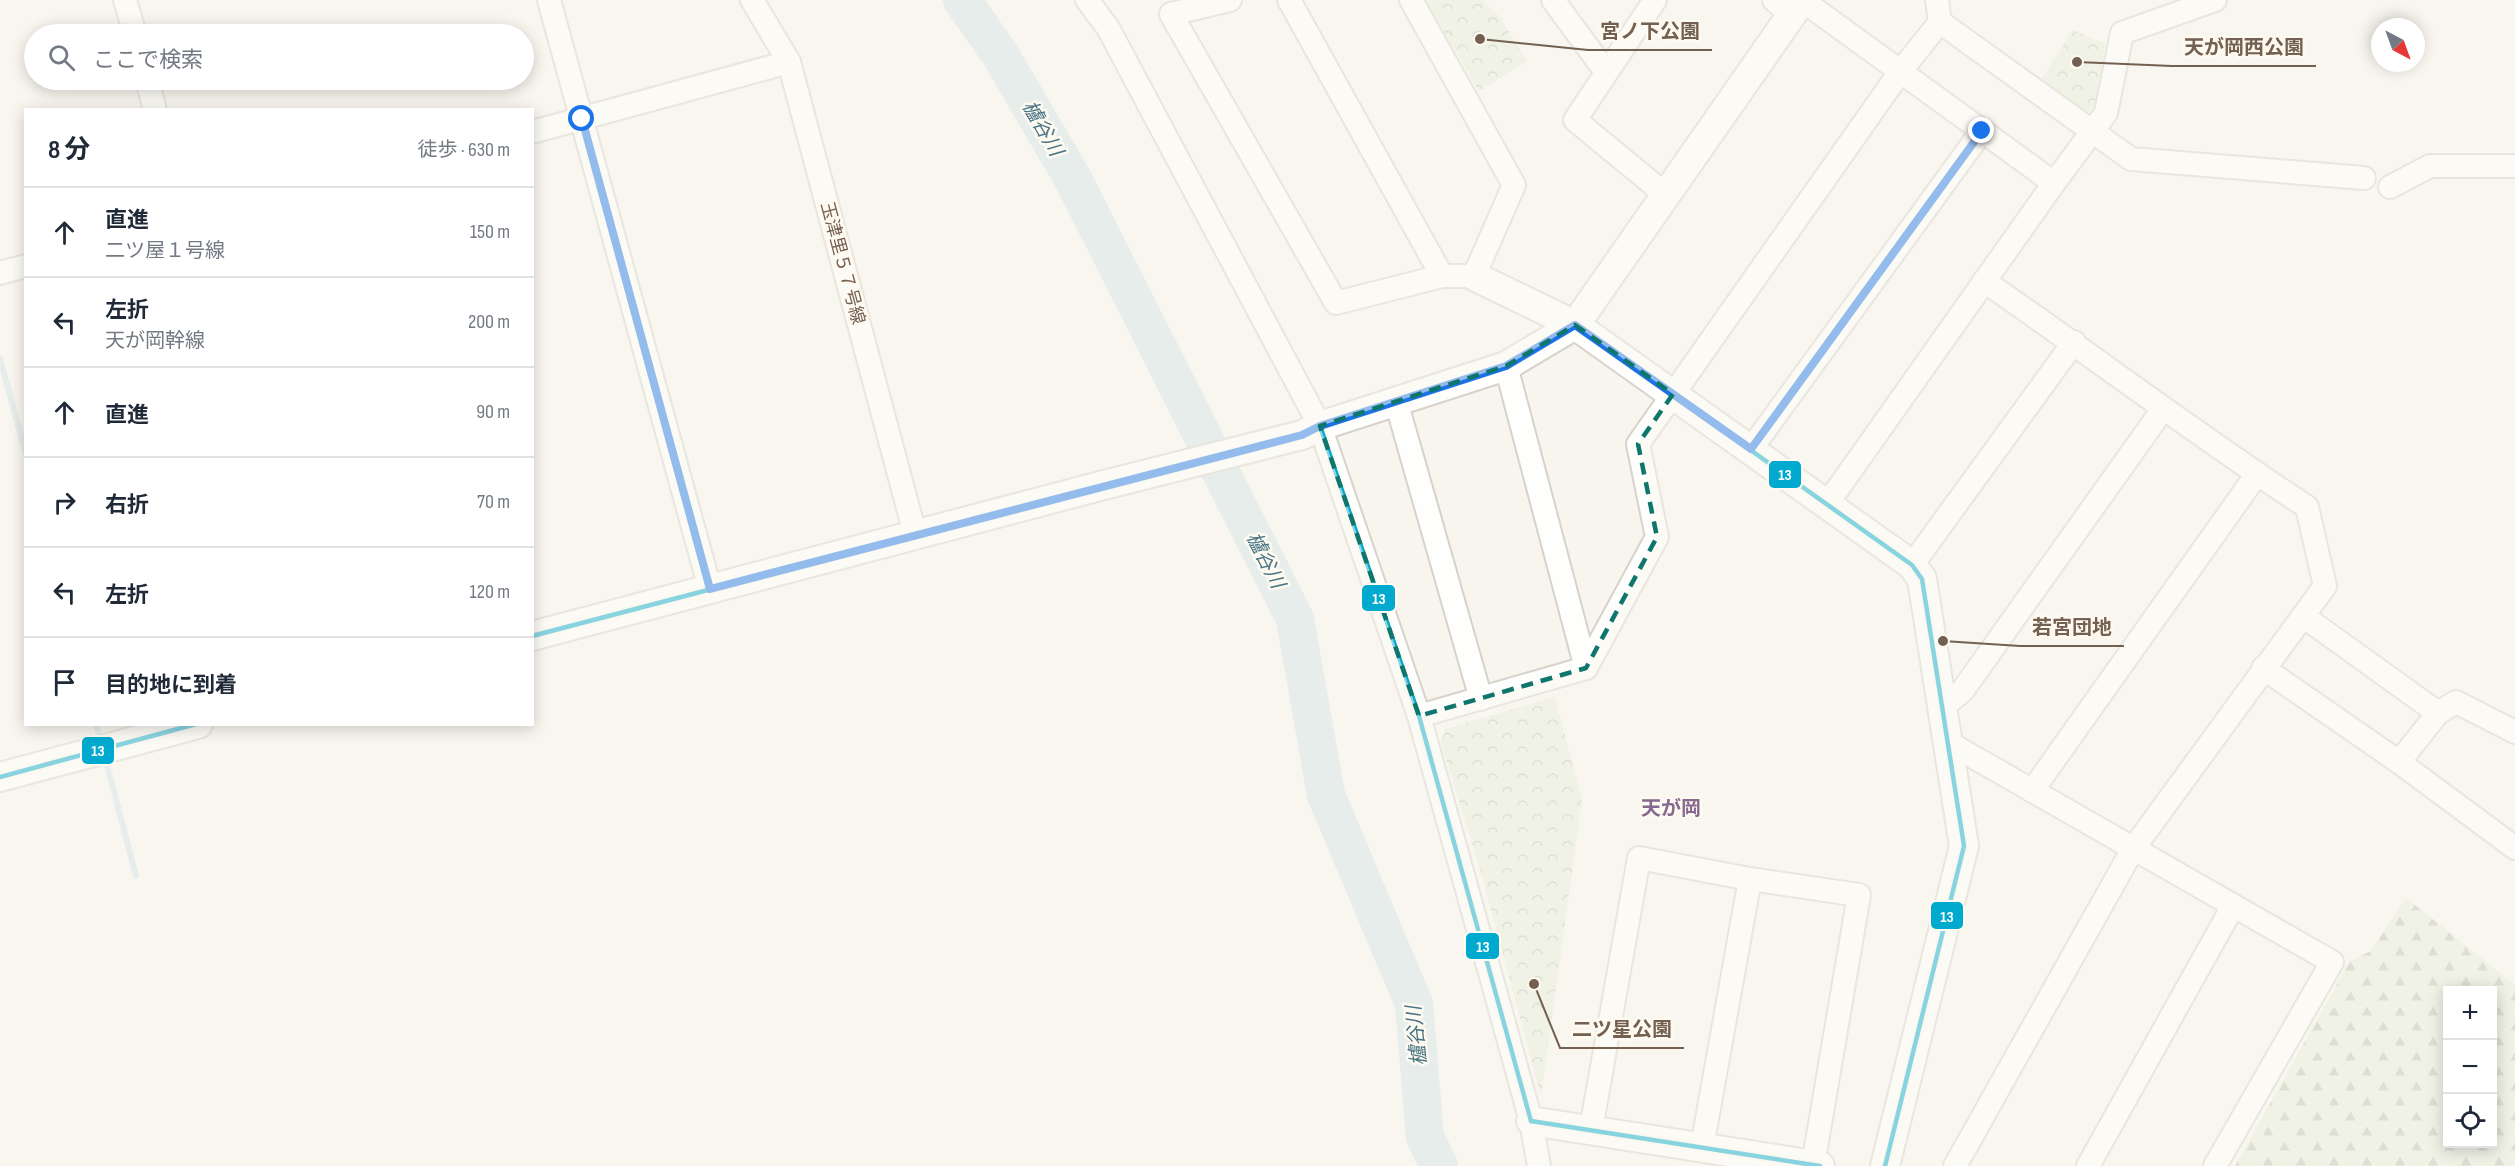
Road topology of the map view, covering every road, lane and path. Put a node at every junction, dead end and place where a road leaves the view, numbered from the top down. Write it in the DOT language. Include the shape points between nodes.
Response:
graph roads {
  1 [pos="125,0"];
  2 [pos="549,0"];
  3 [pos="752,0"];
  4 [pos="1087,0"];
  5 [pos="1230,0"];
  6 [pos="1289,0"];
  7 [pos="1411,0"];
  8 [pos="1553,0"];
  9 [pos="1655,0"];
  10 [pos="2215,0"];
  11 [pos="1789,5"];
  12 [pos="1939,11"];
  13 [pos="132,24"];
  14 [pos="789,62"];
  15 [pos="1606,72"];
  16 [pos="1900,72"];
  17 [pos="150,90"];
  18 [pos="154,108"];
  19 [pos="582,119"];
  20 [pos="534,131"];
  21 [pos="1982,131"];
  22 [pos="2094,131"];
  23 [pos="2515,166"];
  24 [pos="2364,178"];
  25 [pos="2054,183"];
  26 [pos="2390,188"];
  27 [pos="1666,195"];
  28 [pos="24,267"];
  29 [pos="0,273"];
  30 [pos="1442,276"];
  31 [pos="1474,276"];
  32 [pos="1984,281"];
  33 [pos="1575,325"];
  34 [pos="2074,342"];
  35 [pos="1506,366"];
  36 [pos="1673,394"];
  37 [pos="1396,402"];
  38 [pos="2163,409"];
  39 [pos="1311,430"];
  40 [pos="1751,449"];
  41 [pos="2257,474"];
  42 [pos="1827,504"];
  43 [pos="915,534"];
  44 [pos="1912,565"];
  45 [pos="710,589"];
  46 [pos="2303,616"];
  47 [pos="534,635"];
  48 [pos="1586,668"];
  49 [pos="2264,668"];
  50 [pos="1481,699"];
  51 [pos="1943,707"];
  52 [pos="2438,713"];
  53 [pos="1419,716"];
  54 [pos="191,726"];
  55 [pos="2515,732"];
  56 [pos="1948,743"];
  57 [pos="2399,762"];
  58 [pos="0,777"];
  59 [pos="2032,791"];
  60 [pos="2515,848"];
  61 [pos="2133,849"];
  62 [pos="1750,879"];
  63 [pos="2234,906"];
  64 [pos="1531,1121"];
  65 [pos="1591,1129"];
  66 [pos="1702,1147"];
  67 [pos="1817,1165"];
  68 [pos="1539,1166"];
  69 [pos="1885,1166"];
  70 [pos="1955,1166"];
  71 [pos="2088,1166"];
  72 [pos="2215,1166"];
  1 -- 13 [label="street"];
  2 -- 19 [label="street"];
  3 -- 14 [label="street, 玉津里５７号線"];
  4 -- 39 [label="street" via="1108,28"];
  5 -- 30 [label="street" via="1171,14 1336,303"];
  6 -- 30 [label="street"];
  7 -- 31 [label="street" via="1514,185"];
  8 -- 15 [label="street"];
  9 -- 15 [label="street"];
  10 -- 22 [label="street" via="2122,33 2106,113"];
  11 -- 16 [label="street"];
  11 -- 27 [label="street"];
  12 -- 16 [label="street"];
  12 -- 22 [label="street"];
  14 -- 19 [label="street"];
  14 -- 43 [label="street, 玉津里５７号線"];
  15 -- 27 [label="street" via="1575,120"];
  16 -- 21 [label="street"];
  16 -- 36 [label="street"];
  17 -- 18 [label="street"];
  19 -- 20 [label="street"];
  19 -- 45 [label="street"];
  21 -- 25 [label="street"];
  21 -- 40 [label="street"];
  22 -- 24 [label="street" via="2131,159"];
  22 -- 25 [label="street"];
  23 -- 26 [label="street" via="2430,166"];
  25 -- 32 [label="street"];
  27 -- 33 [label="street"];
  28 -- 29 [label="street"];
  30 -- 31 [label="street"];
  31 -- 33 [label="street"];
  32 -- 34 [label="street"];
  32 -- 42 [label="street"];
  33 -- 35 [label="street"];
  33 -- 36 [label="street"];
  34 -- 38 [label="street"];
  34 -- 44 [label="street"];
  35 -- 37 [label="street"];
  35 -- 48 [label="street"];
  36 -- 40 [label="street"];
  36 -- 48 [label="street" via="1638,444 1657,537"];
  37 -- 39 [label="street"];
  37 -- 50 [label="street"];
  38 -- 41 [label="street"];
  38 -- 51 [label="street" via="1963,690"];
  39 -- 43 [label="street"];
  39 -- 53 [label="street"];
  40 -- 42 [label="street"];
  41 -- 46 [label="street" via="2307,507 2325,586"];
  41 -- 59 [label="street"];
  42 -- 44 [label="street"];
  43 -- 45 [label="street"];
  44 -- 51 [label="street" via="1922,579"];
  45 -- 47 [label="street"];
  46 -- 49 [label="street"];
  46 -- 52 [label="street"];
  48 -- 50 [label="street"];
  49 -- 57 [label="street"];
  49 -- 61 [label="street"];
  50 -- 53 [label="street"];
  51 -- 56 [label="street"];
  52 -- 55 [label="street" via="2456,702"];
  52 -- 57 [label="street"];
  53 -- 64 [label="street"];
  54 -- 58 [label="street"];
  56 -- 59 [label="street"];
  56 -- 69 [label="street" via="1964,846"];
  57 -- 60 [label="street"];
  59 -- 61 [label="street"];
  61 -- 63 [label="street"];
  61 -- 70 [label="street"];
  62 -- 65 [label="street" via="1639,858"];
  62 -- 66 [label="street"];
  62 -- 67 [label="street" via="1859,896"];
  63 -- 71 [label="street"];
  63 -- 72 [label="street" via="2332,962"];
  64 -- 65 [label="street"];
  64 -- 68 [label="street"];
  65 -- 66 [label="street"];
  66 -- 67 [label="street"];
}
